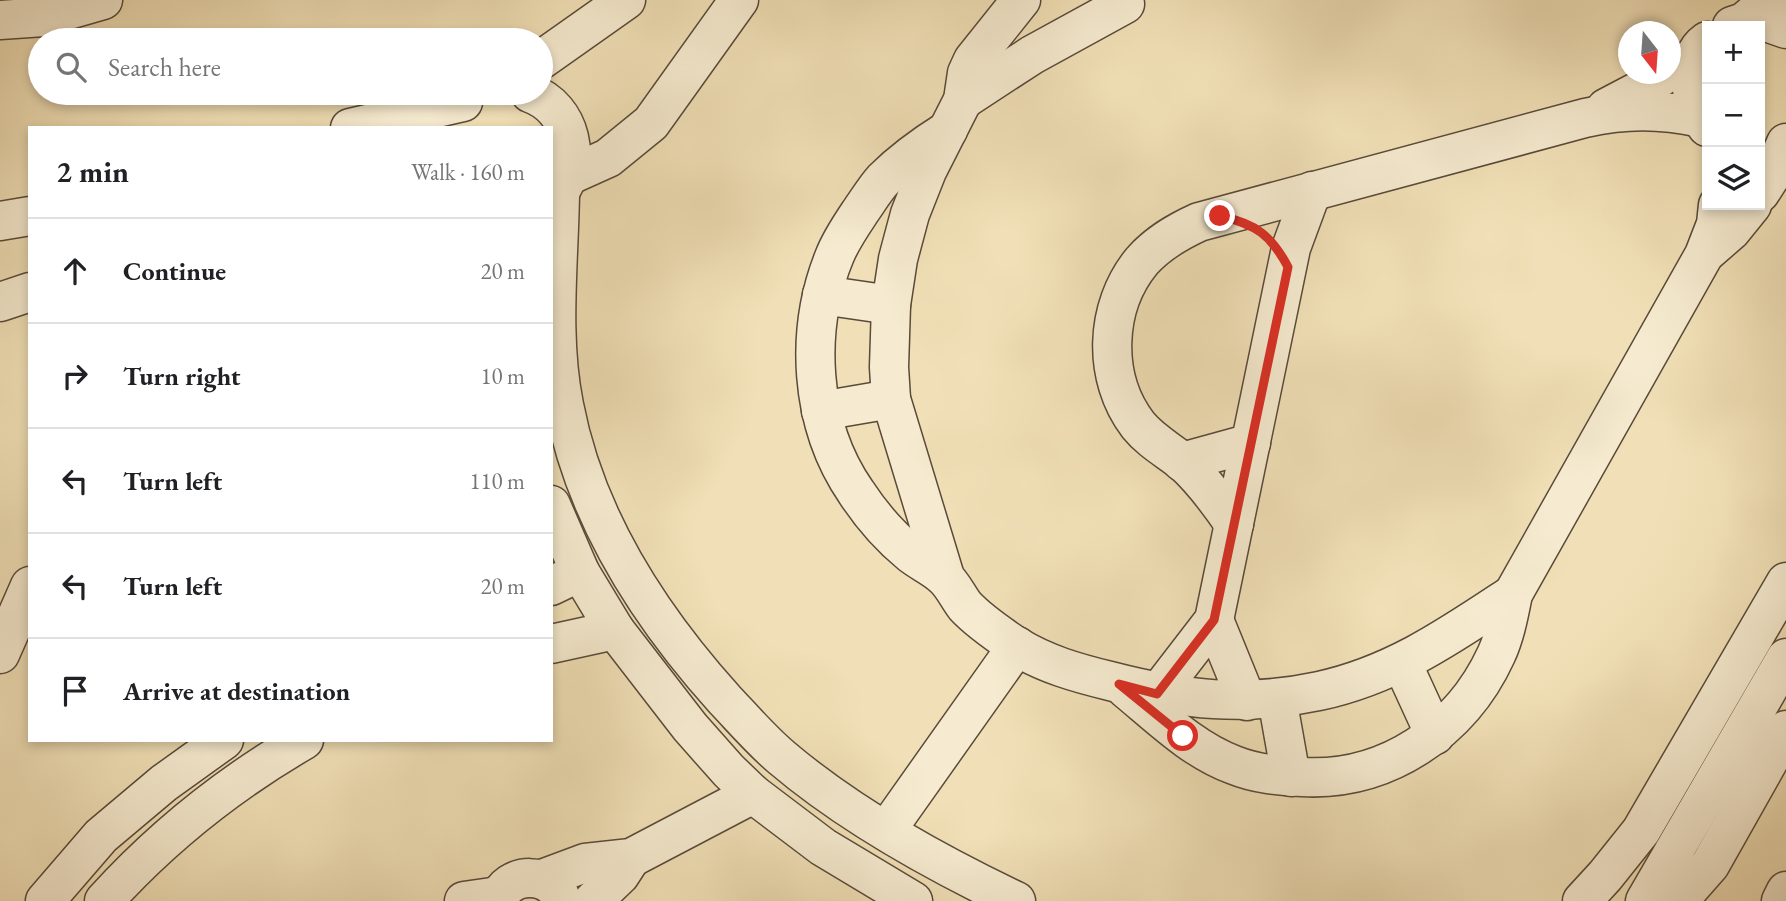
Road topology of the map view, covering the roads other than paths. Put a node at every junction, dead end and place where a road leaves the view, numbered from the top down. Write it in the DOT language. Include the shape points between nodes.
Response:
graph roads {
  1 [pos="103,0"];
  2 [pos="626,0"];
  3 [pos="739,0"];
  4 [pos="1021,0"];
  5 [pos="1078,0"];
  6 [pos="1129,2"];
  7 [pos="1749,16"];
  8 [pos="0,20"];
  9 [pos="1786,29"];
  10 [pos="1702,45"];
  11 [pos="1702,47"];
  12 [pos="553,52"];
  13 [pos="1681,62"];
  14 [pos="1650,84"];
  15 [pos="549,105"];
  16 [pos="462,108"];
  17 [pos="955,115"];
  18 [pos="1585,118"];
  19 [pos="1702,120"];
  20 [pos="1702,124"];
  21 [pos="361,126"];
  22 [pos="1786,142"];
  23 [pos="1764,147"];
  24 [pos="1765,185"];
  25 [pos="560,191"];
  26 [pos="1312,191"];
  27 [pos="1717,210"];
  28 [pos="1748,210"];
  29 [pos="28,216"];
  30 [pos="1220,216"];
  31 [pos="0,221"];
  32 [pos="1704,255"];
  33 [pos="1288,267"];
  34 [pos="28,293"];
  35 [pos="822,295"];
  36 [pos="0,302"];
  37 [pos="891,305"];
  38 [pos="891,399"];
  39 [pos="821,411"];
  40 [pos="1251,443"];
  41 [pos="1182,462"];
  42 [pos="553,515"];
  43 [pos="1234,523"];
  44 [pos="945,578"];
  45 [pos="566,579"];
  46 [pos="1786,582"];
  47 [pos="28,591"];
  48 [pos="1513,594"];
  49 [pos="1214,620"];
  50 [pos="615,630"];
  51 [pos="553,644"];
  52 [pos="1017,646"];
  53 [pos="0,654"];
  54 [pos="1786,658"];
  55 [pos="1402,663"];
  56 [pos="1119,684"];
  57 [pos="1157,694"];
  58 [pos="1262,699"];
  59 [pos="1786,730"];
  60 [pos="1436,735"];
  61 [pos="221,742"];
  62 [pos="301,742"];
  63 [pos="1291,777"];
  64 [pos="752,794"];
  65 [pos="886,831"];
  66 [pos="631,858"];
  67 [pos="552,890"];
  68 [pos="1786,891"];
  69 [pos="487,899"];
  70 [pos="45,901"];
  71 [pos="104,901"];
  72 [pos="593,901"];
  73 [pos="913,901"];
  74 [pos="1016,901"];
  75 [pos="1582,901"];
  76 [pos="1645,901"];
  77 [pos="1672,901"];
  78 [pos="1781,901"];
  1 -- 8 [label="street" via="44,17"];
  2 -- 12 [label="street"];
  3 -- 25 [label="street" via="651,123"];
  4 -- 17 [label="street" via="973,60"];
  5 -- 6 [label="street" via="1110,8"];
  6 -- 17 [label="street" via="1032,55"];
  7 -- 9 [label="street"];
  10 -- 13 [label="street"];
  11 -- 19 [label="street" via="1691,85"];
  14 -- 18 [label="street"];
  15 -- 25 [label="street" via="570,138 572,158"];
  16 -- 21 [label="street"];
  17 -- 35 [label="street" via="881,183 835,254"];
  17 -- 37 [label="street" via="910,214"];
  18 -- 20 [label="street" via="1643,109 1672,111"];
  18 -- 26 [label="street"];
  22 -- 23 [label="street"];
  22 -- 24 [label="street"];
  25 -- 65 [label="street" via="556,348 564,406 581,468 631,576 701,673 780,757"];
  26 -- 30 [label="street"];
  26 -- 33 [label="street" via="1296,228"];
  27 -- 32 [label="street"];
  28 -- 32 [label="street"];
  29 -- 31 [label="street"];
  30 -- 33 [label="street" via="1262,232"];
  30 -- 41 [label="street" via="1159,244 1126,286 1115,314 1111,343 1123,399 1138,425"];
  32 -- 48 [label="street"];
  33 -- 40 [label="street"];
  34 -- 36 [label="street"];
  35 -- 37 [label="street"];
  35 -- 39 [label="street" via="815,353"];
  37 -- 38 [label="street"];
  38 -- 39 [label="street"];
  38 -- 44 [label="street"];
  39 -- 44 [label="street" via="834,452 879,524"];
  40 -- 41 [label="street"];
  40 -- 43 [label="street"];
  41 -- 43 [label="street"];
  42 -- 45 [label="street"];
  43 -- 49 [label="street"];
  44 -- 52 [label="street" via="967,608"];
  45 -- 50 [label="street"];
  46 -- 75 [label="street" via="1641,831"];
  47 -- 53 [label="street"];
  48 -- 55 [label="street"];
  48 -- 60 [label="street" via="1497,653 1481,684"];
  49 -- 57 [label="street"];
  49 -- 58 [label="street"];
  50 -- 51 [label="street"];
  50 -- 64 [label="street" via="690,727"];
  52 -- 56 [label="street" via="1066,670"];
  52 -- 65 [label="street"];
  54 -- 76 [label="street"];
  55 -- 58 [label="street" via="1341,685"];
  55 -- 60 [label="street"];
  56 -- 57 [label="street"];
  56 -- 63 [label="street" via="1208,752 1262,774"];
  57 -- 58 [label="street"];
  58 -- 63 [label="street"];
  59 -- 77 [label="street" via="1710,865"];
  60 -- 63 [label="street" via="1382,766 1353,775"];
  61 -- 70 [label="street" via="101,836"];
  62 -- 71 [label="street" via="195,814"];
  64 -- 66 [label="street"];
  64 -- 73 [label="street" via="823,847"];
  65 -- 74 [label="street"];
  66 -- 67 [label="street" via="585,863"];
  66 -- 72 [label="street"];
  67 -- 69 [label="street" via="530,877 518,879"];
  68 -- 78 [label="street"];
}
